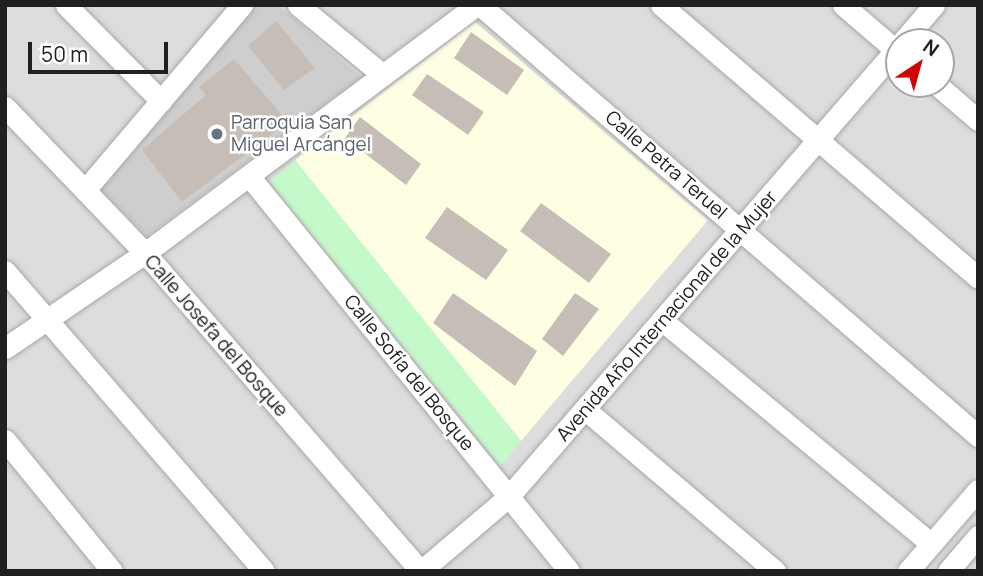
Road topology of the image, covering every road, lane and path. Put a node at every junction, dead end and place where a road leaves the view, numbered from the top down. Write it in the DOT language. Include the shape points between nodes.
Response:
graph roads {
  1 [pos="66,5"];
  2 [pos="242,5"];
  3 [pos="298,5"];
  4 [pos="479,5"];
  5 [pos="661,5"];
  6 [pos="843,5"];
  7 [pos="934,5"];
  8 [pos="915,28"];
  9 [pos="885,37"];
  10 [pos="885,64"];
  11 [pos="383,75"];
  12 [pos="952,98"];
  13 [pos="161,101"];
  14 [pos="5,107"];
  15 [pos="978,120"];
  16 [pos="817,142"];
  17 [pos="249,176"];
  18 [pos="85,190"];
  19 [pos="742,229"];
  20 [pos="145,253"];
  21 [pos="5,271"];
  22 [pos="978,278"];
  23 [pos="50,316"];
  24 [pos="664,322"];
  25 [pos="5,348"];
  26 [pos="587,411"];
  27 [pos="978,436"];
  28 [pos="5,440"];
  29 [pos="978,490"];
  30 [pos="509,496"];
  31 [pos="931,544"];
  32 [pos="975,546"];
  33 [pos="112,571"];
  34 [pos="264,571"];
  35 [pos="420,571"];
  36 [pos="569,571"];
  37 [pos="775,571"];
  38 [pos="908,571"];
  39 [pos="948,571"];
  1 -- 13 [label="street"];
  2 -- 13 [label="street"];
  3 -- 11 [label="street"];
  4 -- 11 [label="street"];
  4 -- 19 [label="street, Calle Petra Teruel"];
  5 -- 16 [label="street"];
  6 -- 9 [label="street"];
  7 -- 8 [label="street, Avenida Año Internacional de la Mujer"];
  10 -- 16 [label="street, Avenida Año Internacional de la Mujer"];
  11 -- 17 [label="street"];
  12 -- 15 [label="street"];
  13 -- 18 [label="street"];
  14 -- 18 [label="street, Calle Josefa del Bosque"];
  16 -- 19 [label="street, Avenida Año Internacional de la Mujer"];
  16 -- 22 [label="street"];
  17 -- 20 [label="street"];
  17 -- 30 [label="street, Calle Sofía del Bosque"];
  18 -- 20 [label="street, Calle Josefa del Bosque"];
  19 -- 24 [label="street, Avenida Año Internacional de la Mujer"];
  19 -- 27 [label="street, Calle Petra Teruel"];
  20 -- 23 [label="street"];
  20 -- 35 [label="street, Calle Josefa del Bosque"];
  21 -- 23 [label="street"];
  23 -- 25 [label="street"];
  23 -- 34 [label="street"];
  24 -- 26 [label="street, Avenida Año Internacional de la Mujer"];
  24 -- 31 [label="street"];
  26 -- 30 [label="street, Avenida Año Internacional de la Mujer"];
  26 -- 37 [label="street"];
  28 -- 33 [label="street"];
  29 -- 31 [label="street"];
  30 -- 35 [label="street, Avenida Año Internacional de la Mujer"];
  30 -- 36 [label="street, Calle Sofía del Bosque"];
  31 -- 38 [label="street"];
  32 -- 39 [label="street"];
}
